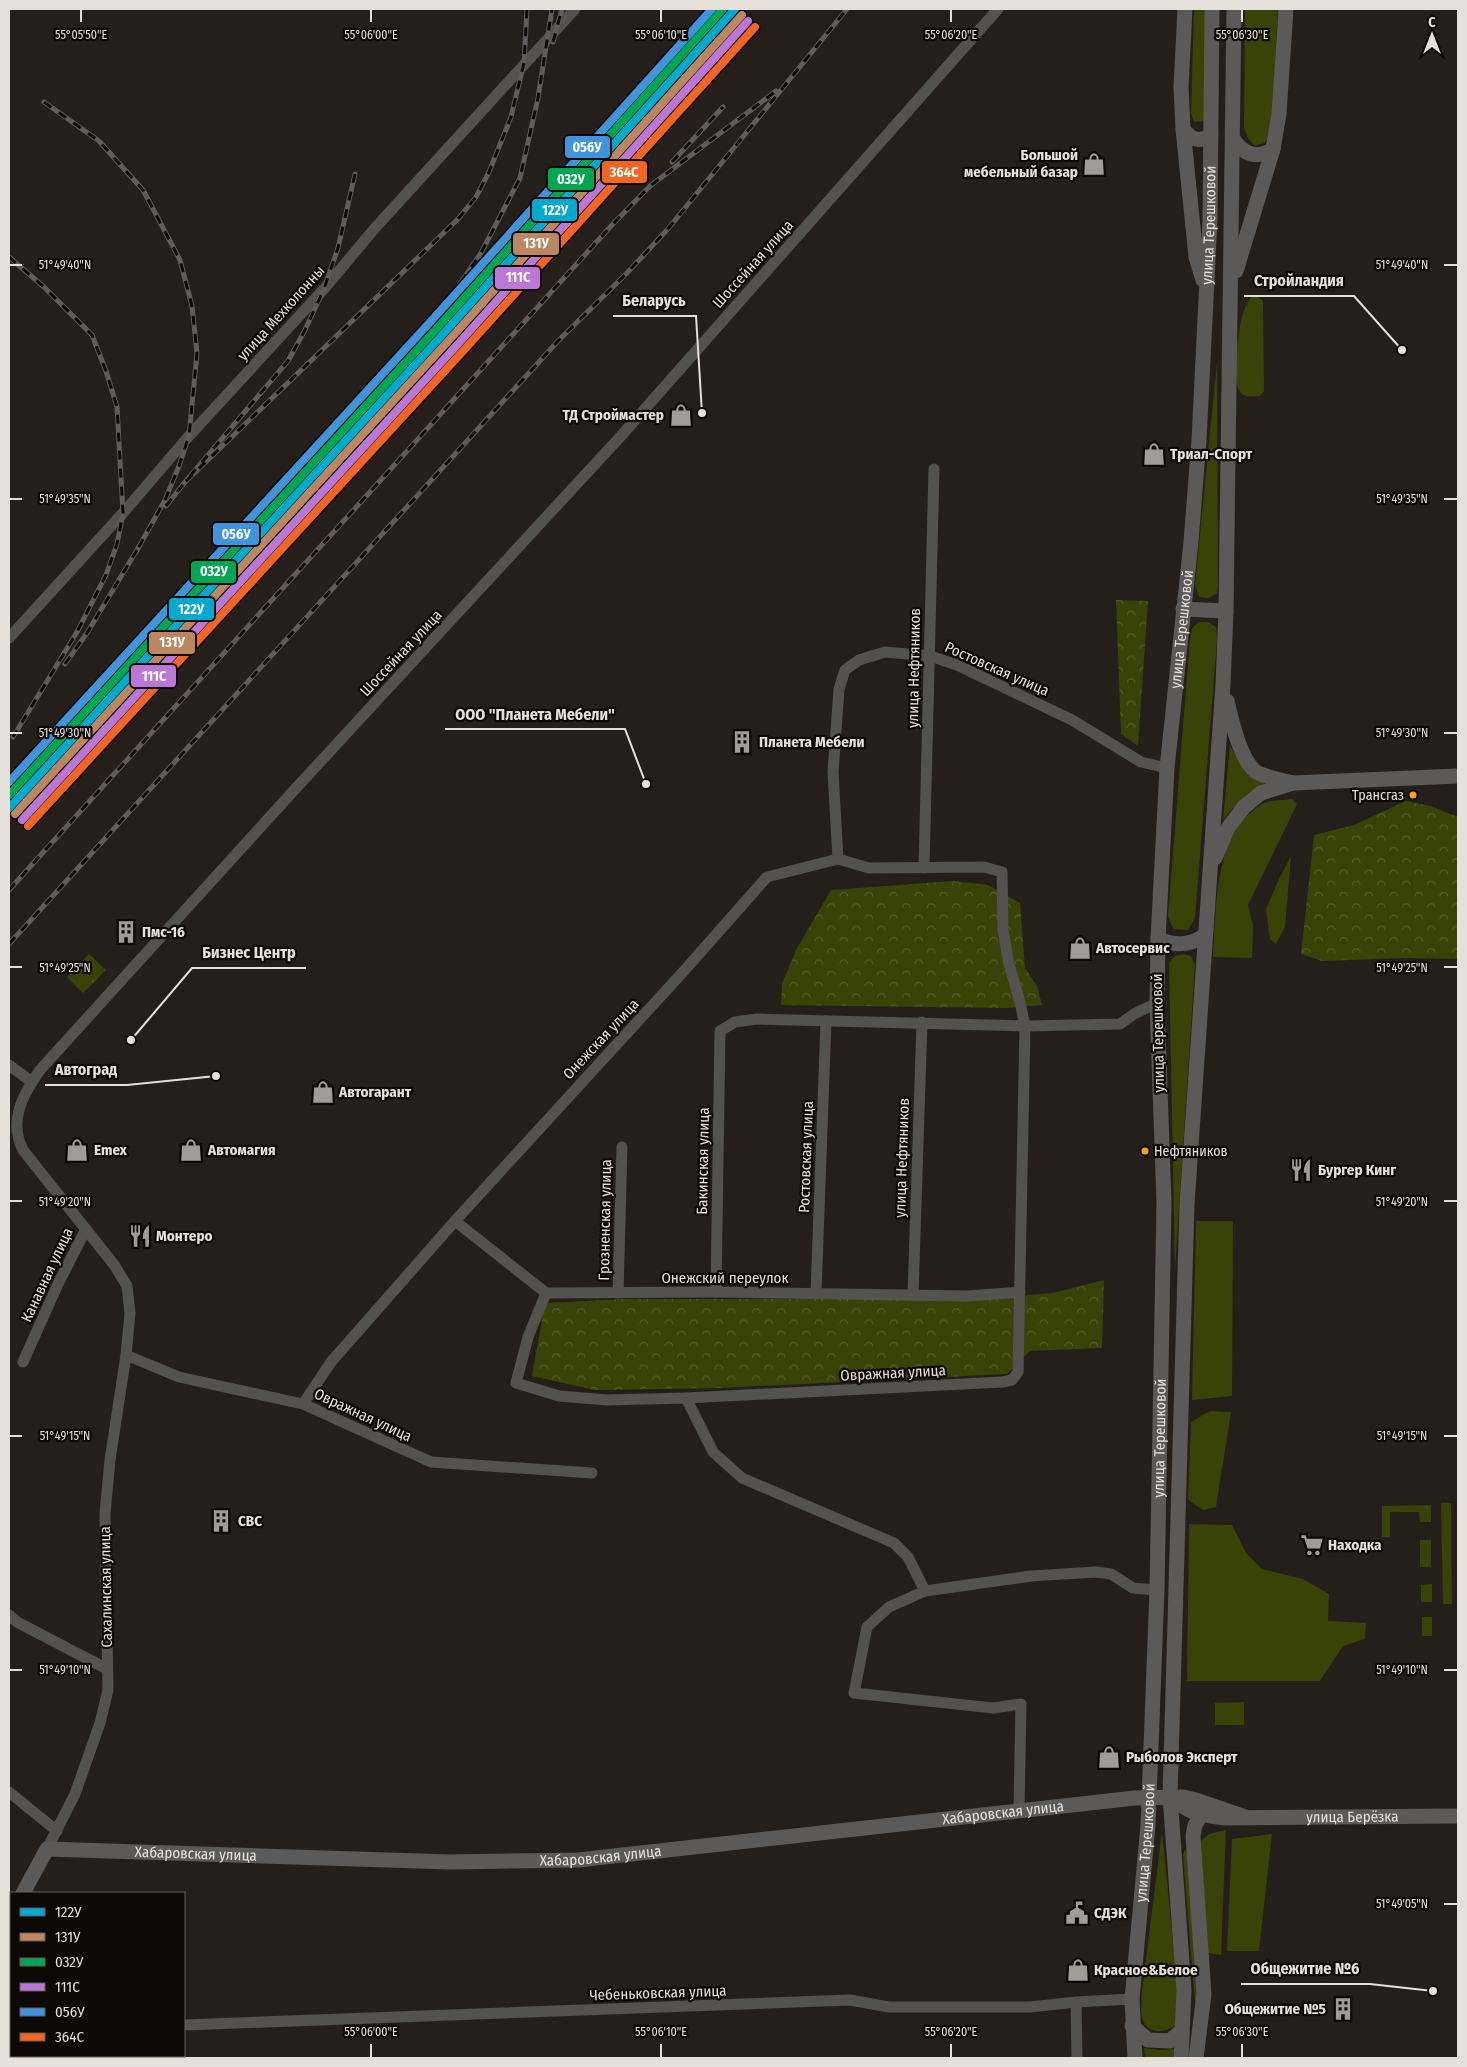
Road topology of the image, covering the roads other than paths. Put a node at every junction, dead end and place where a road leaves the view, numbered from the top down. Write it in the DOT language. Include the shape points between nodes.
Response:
graph roads {
  1 [pos="575,9"];
  2 [pos="998,9"];
  3 [pos="1185,9"];
  4 [pos="1212,9"];
  5 [pos="1234,9"];
  6 [pos="1286,9"];
  7 [pos="1183,129"];
  8 [pos="1211,135"];
  9 [pos="1233,139"];
  10 [pos="1273,149"];
  11 [pos="1206,290"];
  12 [pos="1230,290"];
  13 [pos="1205,324"];
  14 [pos="1230,325"];
  15 [pos="934,469"];
  16 [pos="1183,609"];
  17 [pos="1226,611"];
  18 [pos="9,638"];
  19 [pos="930,656"];
  20 [pos="1223,684"];
  21 [pos="1167,768"];
  22 [pos="1458,776"];
  23 [pos="1293,783"];
  24 [pos="838,859"];
  25 [pos="924,868"];
  26 [pos="1210,868"];
  27 [pos="1002,872"];
  28 [pos="1205,935"];
  29 [pos="1158,939"];
  30 [pos="1157,1003"];
  31 [pos="826,1021"];
  32 [pos="922,1022"];
  33 [pos="1025,1026"];
  34 [pos="9,1065"];
  35 [pos="32,1082"];
  36 [pos="12,1125"];
  37 [pos="622,1147"];
  38 [pos="455,1221"];
  39 [pos="86,1229"];
  40 [pos="546,1292"];
  41 [pos="716,1292"];
  42 [pos="1020,1292"];
  43 [pos="618,1293"];
  44 [pos="816,1293"];
  45 [pos="913,1294"];
  46 [pos="126,1355"];
  47 [pos="23,1362"];
  48 [pos="686,1398"];
  49 [pos="303,1404"];
  50 [pos="592,1474"];
  51 [pos="1157,1590"];
  52 [pos="925,1591"];
  53 [pos="9,1615"];
  54 [pos="107,1669"];
  55 [pos="9,1792"];
  56 [pos="1170,1796"];
  57 [pos="1149,1797"];
  58 [pos="1019,1810"];
  59 [pos="1201,1815"];
  60 [pos="1458,1816"];
  61 [pos="1246,1817"];
  62 [pos="57,1831"];
  63 [pos="48,1849"];
  64 [pos="24,1892"];
  65 [pos="1132,1999"];
  66 [pos="1076,2002"];
  67 [pos="185,2025"];
  68 [pos="1132,2026"];
  69 [pos="1182,2030"];
  70 [pos="1076,2058"];
  71 [pos="1135,2058"];
  72 [pos="1180,2058"];
  73 [pos="1196,2058"];
  1 -- 18 [label="street, улица Мехколонны"];
  2 -- 35 [label="street, Шоссейная улица" via="621,436 297,787"];
  3 -- 7 [label="main road" via="1181,87"];
  4 -- 8 [label="main road, улица Терешковой"];
  5 -- 9 [label="main road, улица Терешковой"];
  6 -- 10 [label="main road" via="1279,114"];
  7 -- 8 [label="main road" via="1194,140"];
  7 -- 11 [label="main road" via="1196,257"];
  8 -- 11 [label="main road, улица Терешковой"];
  9 -- 10 [label="main road" via="1239,148 1253,155 1266,154"];
  9 -- 12 [label="main road, улица Терешковой"];
  10 -- 12 [label="main road"];
  11 -- 13 [label="main road, улица Терешковой"];
  12 -- 14 [label="main road, улица Терешковой"];
  13 -- 14 [label="main road"];
  13 -- 16 [label="main road, улица Терешковой" via="1191,542"];
  14 -- 17 [label="main road, улица Терешковой"];
  15 -- 19 [label="street, улица Нефтяников"];
  16 -- 17 [label="main road"];
  16 -- 21 [label="main road, улица Терешковой"];
  17 -- 20 [label="main road, улица Терешковой"];
  19 -- 21 [label="street, Ростовская улица" via="957,665 1072,720 1141,762"];
  19 -- 24 [label="street, Ростовская улица" via="886,652 858,660 845,670 839,689 833,772"];
  19 -- 25 [label="street, улица Нефтяников"];
  20 -- 23 [label="main road" via="1234,731 1256,772"];
  20 -- 26 [label="main road, улица Терешковой"];
  21 -- 29 [label="main road, улица Терешковой"];
  22 -- 23 [label="main road"];
  23 -- 26 [label="main road" via="1261,793 1244,807 1228,828"];
  24 -- 25 [label="street, Онежская улица" via="870,868"];
  24 -- 38 [label="street, Онежская улица" via="767,876"];
  25 -- 27 [label="street, Онежская улица" via="984,867"];
  26 -- 28 [label="main road, улица Терешковой"];
  27 -- 33 [label="street, Овражная улица" via="1003,930"];
  28 -- 29 [label="main road" via="1182,944"];
  28 -- 56 [label="main road, улица Терешковой" via="1187,1204"];
  29 -- 30 [label="main road, улица Терешковой"];
  30 -- 33 [label="street" via="1120,1024"];
  30 -- 51 [label="main road, улица Терешковой" via="1164,1204"];
  31 -- 32 [label="street"];
  31 -- 41 [label="street, Бакинская улица" via="757,1019 735,1022 720,1031"];
  31 -- 44 [label="street, Ростовская улица"];
  32 -- 33 [label="street"];
  32 -- 45 [label="street, улица Нефтяников"];
  33 -- 42 [label="street, Овражная улица"];
  34 -- 35 [label="street"];
  35 -- 36 [label="street, Шоссейная улица"];
  36 -- 39 [label="street, Шоссейная улица" via="23,1150"];
  37 -- 43 [label="street, Грозненская улица"];
  38 -- 40 [label="street"];
  38 -- 49 [label="street, Онежская улица" via="331,1362"];
  39 -- 46 [label="street, Шоссейная улица" via="127,1286 130,1313"];
  39 -- 47 [label="street, Канавная улица"];
  40 -- 43 [label="street, Онежский переулок"];
  40 -- 48 [label="street, Овражная улица" via="528,1337 516,1383 559,1396 607,1400"];
  41 -- 43 [label="street, Онежский переулок"];
  41 -- 44 [label="street, Онежский переулок"];
  42 -- 45 [label="street, Онежский переулок" via="966,1296"];
  42 -- 48 [label="street, Овражная улица" via="1018,1372 1012,1380"];
  44 -- 45 [label="street, Онежский переулок"];
  46 -- 49 [label="street, Овражная улица" via="179,1377"];
  46 -- 54 [label="street, Сахалинская улица" via="105,1513"];
  48 -- 52 [label="street" via="713,1452 742,1478 894,1543 908,1557"];
  49 -- 50 [label="street, Овражная улица" via="431,1462"];
  51 -- 52 [label="street" via="1133,1588 1111,1574 1096,1572 1032,1576"];
  51 -- 57 [label="main road, улица Терешковой"];
  52 -- 58 [label="street" via="889,1607 867,1626 854,1693 993,1708 1021,1704"];
  53 -- 54 [label="street"];
  54 -- 62 [label="street, Сахалинская улица" via="108,1690 100,1723 75,1794"];
  55 -- 62 [label="street"];
  56 -- 57 [label="main road, улица Берёзка"];
  56 -- 59 [label="main road, улица Берёзка" via="1185,1809"];
  56 -- 61 [label="main road, улица Берёзка" via="1196,1800"];
  56 -- 69 [label="main road, улица Терешковой" via="1184,1990"];
  57 -- 58 [label="main road, Хабаровская улица"];
  57 -- 65 [label="main road, улица Терешковой"];
  58 -- 63 [label="main road, Хабаровская улица" via="578,1860 450,1862"];
  59 -- 61 [label="main road, улица Берёзка"];
  59 -- 73 [label="main road" via="1194,1825 1193,1836 1204,1994"];
  60 -- 61 [label="main road, улица Берёзка"];
  62 -- 63 [label="street, Сахалинская улица"];
  63 -- 64 [label="main road, Сахалинская улица"];
  65 -- 66 [label="street, Чебеньковская улица"];
  65 -- 68 [label="main road, улица Терешковой"];
  66 -- 67 [label="street, Чебеньковская улица" via="1030,2007 899,2007 850,2000"];
  66 -- 70 [label="street"];
  68 -- 69 [label="main road" via="1148,2040 1170,2040"];
  68 -- 71 [label="main road, улица Терешковой"];
  69 -- 72 [label="main road, улица Терешковой"];
}
